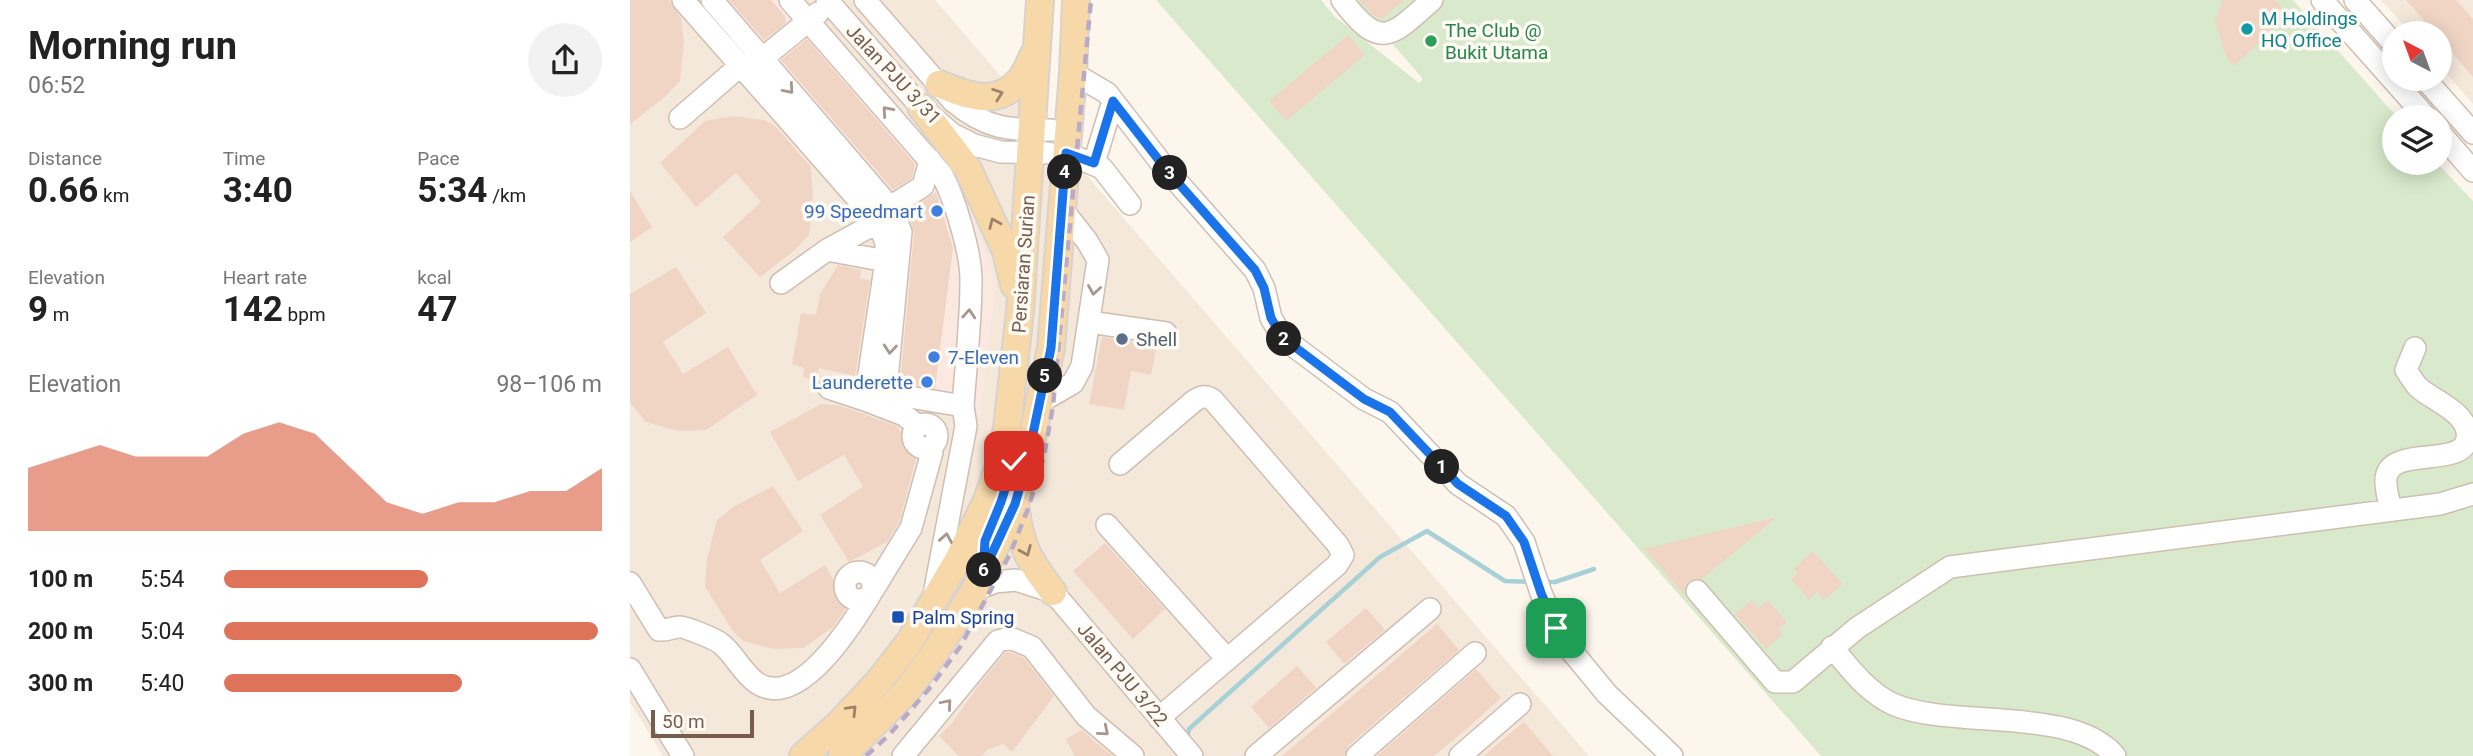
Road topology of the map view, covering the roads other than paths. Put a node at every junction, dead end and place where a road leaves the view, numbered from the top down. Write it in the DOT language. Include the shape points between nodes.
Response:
graph roads {
  1 [pos="683,0"];
  2 [pos="712,0"];
  3 [pos="790,0"];
  4 [pos="820,0"];
  5 [pos="827,0"];
  6 [pos="865,0"];
  7 [pos="1040,0"];
  8 [pos="1070,0"];
  9 [pos="1076,0"];
  10 [pos="1342,0"];
  11 [pos="1432,0"];
  12 [pos="2322,0"];
  13 [pos="2355,0"];
  14 [pos="809,22"];
  15 [pos="2382,30"];
  16 [pos="1037,49"];
  17 [pos="763,58"];
  18 [pos="741,65"];
  19 [pos="1073,73"];
  20 [pos="939,84"];
  21 [pos="2436,91"];
  22 [pos="1112,104"];
  23 [pos="2415,105"];
  24 [pos="921,107"];
  25 [pos="680,118"];
  26 [pos="2473,133"];
  27 [pos="1046,144"];
  28 [pos="2452,147"];
  29 [pos="930,160"];
  30 [pos="1095,162"];
  31 [pos="2473,171"];
  32 [pos="1130,204"];
  33 [pos="1062,209"];
  34 [pos="884,214"];
  35 [pos="827,250"];
  36 [pos="886,261"];
  37 [pos="781,283"];
  38 [pos="1020,311"];
  39 [pos="1089,322"];
  40 [pos="1166,332"];
  41 [pos="2415,348"];
  42 [pos="829,388"];
  43 [pos="865,400"];
  44 [pos="1040,402"];
  45 [pos="963,406"];
  46 [pos="1120,464"];
  47 [pos="2473,494"];
  48 [pos="1015,504"];
  49 [pos="2391,510"];
  50 [pos="1107,525"];
  51 [pos="979,582"];
  52 [pos="630,583"];
  53 [pos="1697,591"];
  54 [pos="1054,592"];
  55 [pos="932,605"];
  56 [pos="1430,609"];
  57 [pos="1832,648"];
  58 [pos="1475,653"];
  59 [pos="1227,659"];
  60 [pos="630,669"];
  61 [pos="1520,704"];
  62 [pos="1159,718"];
  63 [pos="1187,750"];
  64 [pos="683,756"];
  65 [pos="803,756"];
  66 [pos="842,756"];
  67 [pos="903,756"];
  68 [pos="1133,756"];
  69 [pos="1256,756"];
  70 [pos="1357,756"];
  71 [pos="1460,756"];
  72 [pos="1672,756"];
  73 [pos="2115,756"];
  1 -- 18 [label="street"];
  2 -- 17 [label="street"];
  3 -- 14 [label="street"];
  4 -- 14 [label="street" via="818,14"];
  5 -- 24 [label="street, Jalan PJU 3/31"];
  6 -- 20 [label="street, Jalan PJU 3/31"];
  7 -- 16 [label="main road, Persiaran Surian"];
  8 -- 27 [label="main road" via="1060,19"];
  9 -- 19 [label="main road, Persiaran Surian"];
  10 -- 11 [label="street" via="1361,24 1379,32 1399,29"];
  12 -- 23 [label="street"];
  13 -- 15 [label="street"];
  14 -- 17 [label="street"];
  29 -- 14 [label="street, one-way"];
  20 -- 16 [label="main road, one-way" via="970,97 1004,94 1020,81"];
  16 -- 27 [label="main road, Persiaran Surian"];
  17 -- 34 [label="street, one-way"];
  18 -- 25 [label="street"];
  18 -- 34 [label="street"];
  19 -- 22 [label="street" via="1107,93"];
  19 -- 27 [label="main road, Persiaran Surian"];
  20 -- 27 [label="street, Jalan PJU 3/31" via="960,107 984,123"];
  21 -- 26 [label="street"];
  22 -- 30 [label="street"];
  22 -- 72 [label="street" via="1255,270 1283,338 1364,399 1390,412 1458,484 1506,516 1524,542 1556,628 1607,694"];
  24 -- 27 [label="street, Jalan PJU 3/31" via="952,134 974,145 1001,152"];
  38 -- 24 [label="main road, one-way" via="1006,251 985,203 968,169"];
  27 -- 30 [label="street"];
  27 -- 33 [label="main road, Persiaran Surian"];
  27 -- 38 [label="main road, Persiaran Surian"];
  27 -- 51 [label="main road" via="1026,399 1014,461 985,541"];
  28 -- 31 [label="street"];
  29 -- 34 [label="street" via="923,186"];
  45 -- 29 [label="street, one-way" via="971,278 950,190"];
  30 -- 32 [label="street"];
  33 -- 39 [label="street, one-way" via="1098,260"];
  33 -- 44 [label="main road, Persiaran Surian" via="1051,348"];
  34 -- 35 [label="street"];
  34 -- 36 [label="street"];
  34 -- 45 [label="street, one-way" via="901,232 886,390"];
  35 -- 36 [label="street"];
  35 -- 37 [label="street"];
  36 -- 43 [label="street"];
  38 -- 55 [label="main road, Persiaran Surian" via="1001,460 987,500"];
  39 -- 40 [label="street"];
  39 -- 44 [label="street" via="1082,366 1073,383"];
  41 -- 49 [label="street" via="2406,370 2417,387 2458,417 2466,427 2466,441 2446,456 2410,458 2389,471"];
  42 -- 43 [label="street"];
  43 -- 52 [label="street" via="904,415 918,426 912,436 915,443 931,446 911,528 847,633 800,679 770,688 756,683 720,642 681,627 659,629"];
  44 -- 48 [label="main road, Persiaran Surian"];
  55 -- 45 [label="street, one-way" via="966,426"];
  46 -- 59 [label="street" via="1194,401 1207,396 1342,550 1337,565"];
  47 -- 49 [label="street"];
  48 -- 51 [label="main road, Persiaran Surian"];
  48 -- 54 [label="main road, one-way" via="1026,554"];
  49 -- 57 [label="street" via="1950,567"];
  50 -- 59 [label="street"];
  51 -- 54 [label="street" via="1016,580"];
  51 -- 66 [label="main road, Persiaran Surian" via="905,694"];
  53 -- 57 [label="street" via="1775,682 1793,682"];
  54 -- 62 [label="street, Jalan PJU 3/22"];
  65 -- 55 [label="main road, Persiaran Surian, one-way" via="880,680"];
  56 -- 69 [label="street"];
  57 -- 73 [label="street" via="1858,678 1892,704 1955,718 2050,726 2080,734"];
  58 -- 70 [label="street"];
  59 -- 62 [label="street"];
  60 -- 64 [label="street"];
  61 -- 71 [label="street"];
  62 -- 63 [label="street, Jalan PJU 3/22"];
  67 -- 68 [label="street, one-way" via="998,641 1010,638 1032,647 1086,716"];
}
